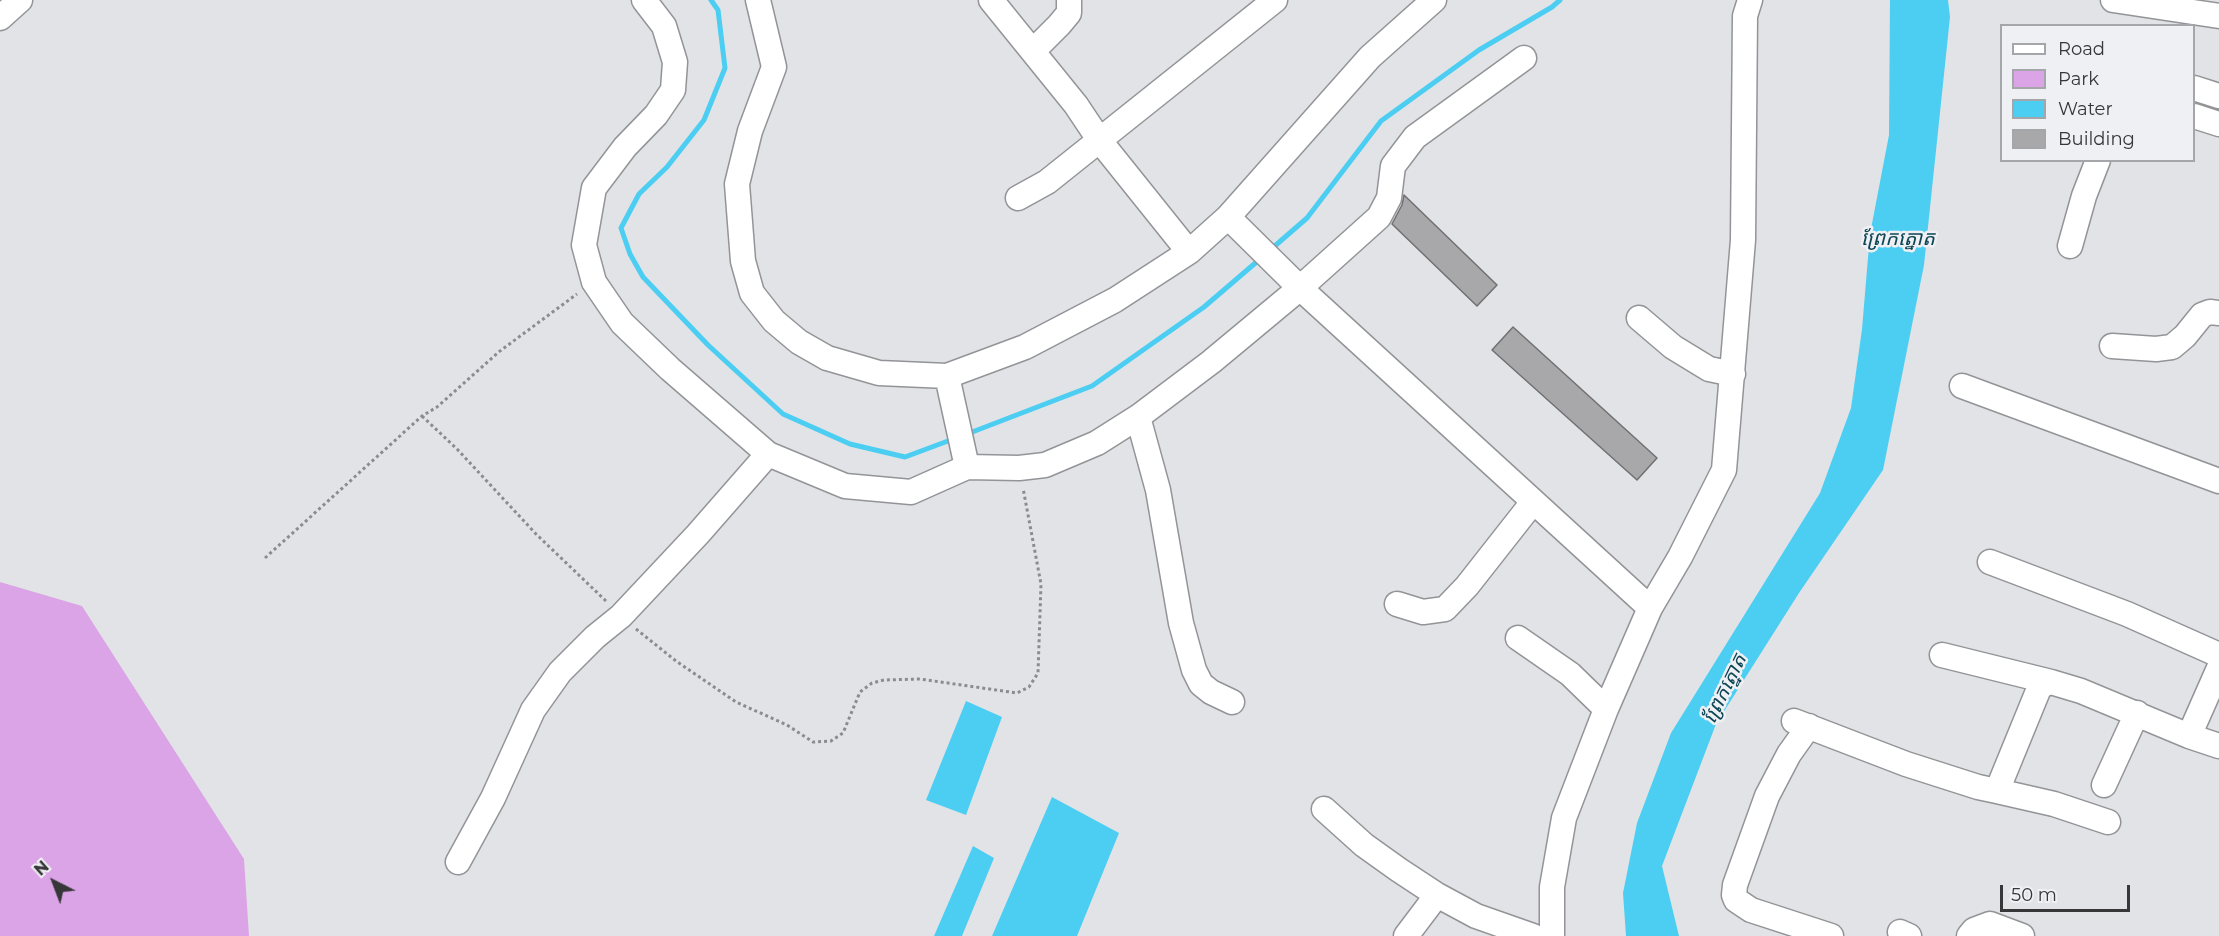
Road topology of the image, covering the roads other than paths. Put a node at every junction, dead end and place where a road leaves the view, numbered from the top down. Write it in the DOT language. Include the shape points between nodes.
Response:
graph roads {
  1 [pos="20,0"];
  2 [pos="644,0"];
  3 [pos="758,0"];
  4 [pos="992,0"];
  5 [pos="1069,0"];
  6 [pos="1275,0"];
  7 [pos="1434,0"];
  8 [pos="1750,0"];
  9 [pos="2113,0"];
  10 [pos="2219,16"];
  11 [pos="0,18"];
  12 [pos="1033,51"];
  13 [pos="1524,58"];
  14 [pos="2195,89"];
  15 [pos="2219,96"];
  16 [pos="2195,117"];
  17 [pos="2219,124"];
  18 [pos="1100,141"];
  19 [pos="2097,162"];
  20 [pos="1018,198"];
  21 [pos="1228,217"];
  22 [pos="2070,246"];
  23 [pos="1189,252"];
  24 [pos="1300,288"];
  25 [pos="2219,313"];
  26 [pos="1639,318"];
  27 [pos="2112,346"];
  28 [pos="1733,374"];
  29 [pos="947,376"];
  30 [pos="1962,386"];
  31 [pos="1138,417"];
  32 [pos="768,454"];
  33 [pos="967,467"];
  34 [pos="2219,481"];
  35 [pos="1533,502"];
  36 [pos="1990,562"];
  37 [pos="1397,604"];
  38 [pos="1650,608"];
  39 [pos="1518,638"];
  40 [pos="1942,655"];
  41 [pos="2219,656"];
  42 [pos="2219,668"];
  43 [pos="2050,682"];
  44 [pos="1232,702"];
  45 [pos="1606,709"];
  46 [pos="2137,712"];
  47 [pos="2189,736"];
  48 [pos="2219,746"];
  49 [pos="2104,785"];
  50 [pos="1998,791"];
  51 [pos="1324,809"];
  52 [pos="2108,822"];
  53 [pos="458,862"];
  54 [pos="1437,895"];
  55 [pos="1406,936"];
  56 [pos="1533,936"];
  57 [pos="1552,936"];
  58 [pos="1831,936"];
  59 [pos="1969,936"];
  60 [pos="2022,936"];
  1 -- 11 [label="street"];
  2 -- 32 [label="street" via="664,26 675,62 673,90 594,188 584,245 594,282 622,323"];
  3 -- 29 [label="street" via="774,67 750,131 737,184 743,261 752,292 774,321 827,358 879,373"];
  4 -- 12 [label="street"];
  5 -- 12 [label="street" via="1069,13"];
  6 -- 18 [label="street"];
  7 -- 21 [label="street" via="1370,57"];
  8 -- 28 [label="street" via="1745,16 1743,240"];
  9 -- 10 [label="street"];
  12 -- 18 [label="street"];
  13 -- 24 [label="street" via="1415,137 1393,166 1389,198 1380,217"];
  14 -- 15 [label="street"];
  16 -- 17 [label="street"];
  18 -- 20 [label="street" via="1047,182"];
  18 -- 23 [label="street"];
  19 -- 22 [label="street"];
  21 -- 23 [label="street"];
  21 -- 24 [label="street"];
  23 -- 29 [label="street" via="1115,300 1025,347"];
  24 -- 31 [label="street"];
  24 -- 35 [label="street"];
  25 -- 27 [label="street" via="2202,315 2172,347 2156,350"];
  26 -- 28 [label="street" via="1673,347 1709,369"];
  28 -- 38 [label="street" via="1724,470"];
  29 -- 33 [label="street"];
  30 -- 34 [label="street"];
  31 -- 33 [label="street" via="1097,443 1045,465"];
  31 -- 44 [label="street" via="1158,489 1181,623 1194,670 1201,684"];
  32 -- 33 [label="street" via="844,486 911,492"];
  32 -- 53 [label="street" via="621,616 560,672 533,710 493,798"];
  35 -- 37 [label="street" via="1445,609 1423,612"];
  35 -- 38 [label="street"];
  36 -- 41 [label="street" via="2127,614"];
  38 -- 45 [label="street"];
  39 -- 45 [label="street" via="1569,674"];
  40 -- 43 [label="street"];
  42 -- 47 [label="street"];
  43 -- 46 [label="street"];
  43 -- 50 [label="street" via="2040,686"];
  45 -- 57 [label="street" via="1564,818 1552,887"];
  46 -- 47 [label="street"];
  46 -- 49 [label="street"];
  47 -- 48 [label="street"];
  50 -- 52 [label="street"];
  50 -- 58 [label="street" via="1906,764 1802,724 1767,796 1734,895 1751,910"];
  51 -- 54 [label="street" via="1364,845"];
  54 -- 55 [label="street"];
  54 -- 56 [label="street" via="1476,916"];
  59 -- 60 [label="street" via="1990,924"];
}
